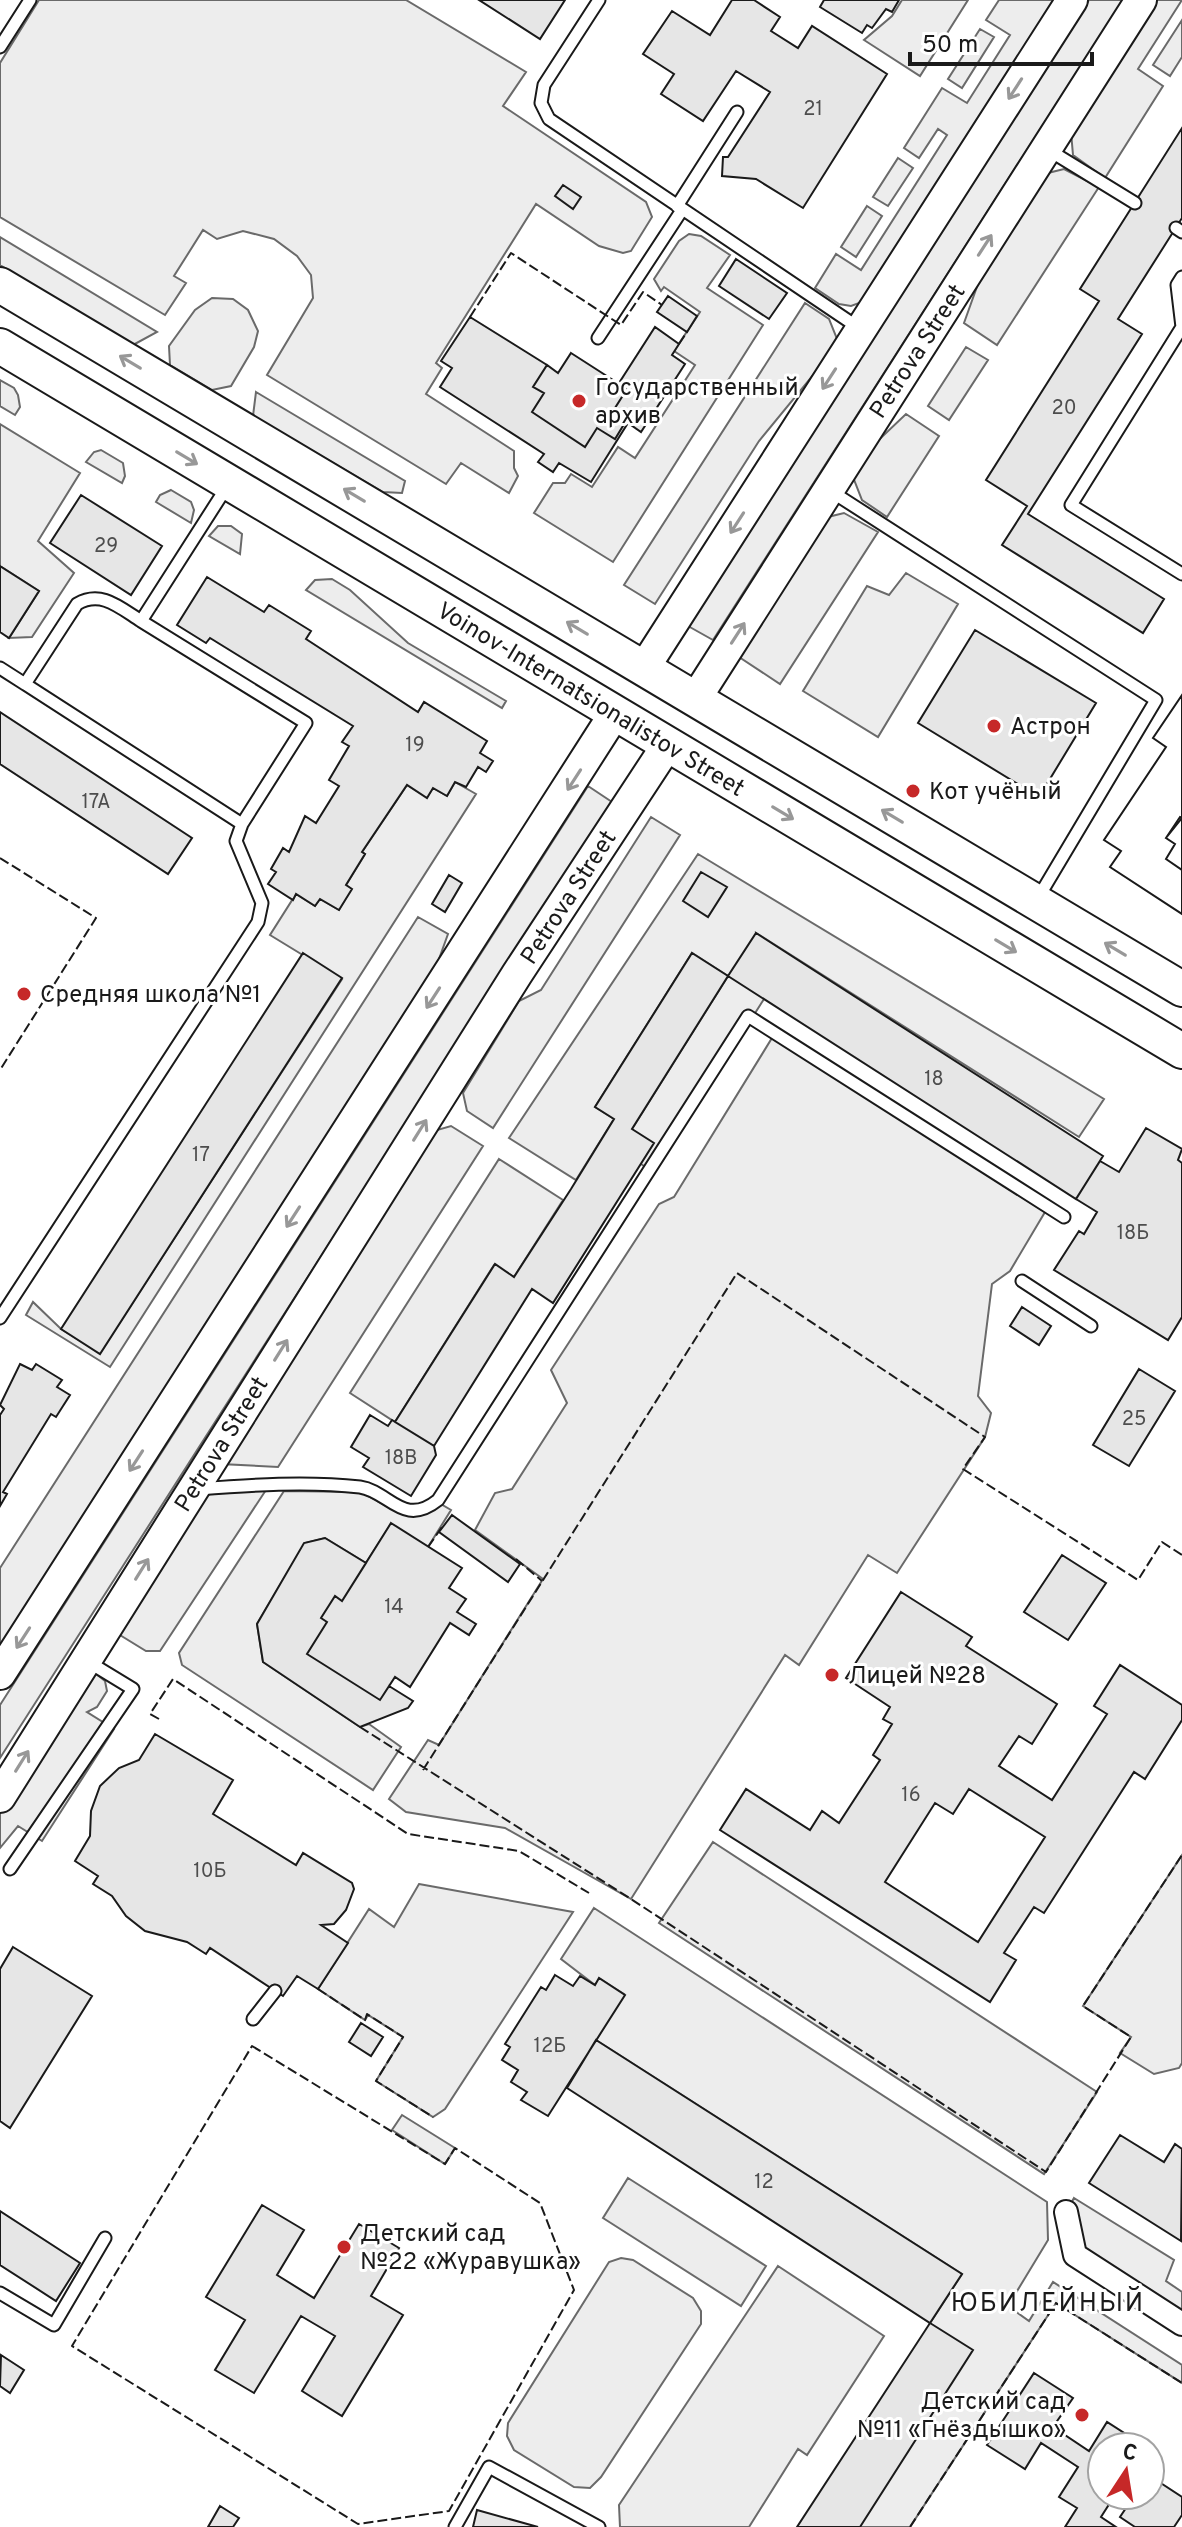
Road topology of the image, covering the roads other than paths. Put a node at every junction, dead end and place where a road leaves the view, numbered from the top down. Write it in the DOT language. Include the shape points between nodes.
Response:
graph roads {
  1 [pos="30,0"];
  2 [pos="599,0"];
  3 [pos="1072,0"];
  4 [pos="1141,0"];
  5 [pos="1,42"];
  6 [pos="737,112"];
  7 [pos="1046,148"];
  8 [pos="1135,203"];
  9 [pos="679,208"];
  10 [pos="1182,277"];
  11 [pos="0,285"];
  12 [pos="862,329"];
  13 [pos="598,338"];
  14 [pos="0,346"];
  15 [pos="229,483"];
  16 [pos="829,490"];
  17 [pos="1182,574"];
  18 [pos="141,621"];
  19 [pos="0,668"];
  20 [pos="644,668"];
  21 [pos="25,684"];
  22 [pos="696,698"];
  23 [pos="615,713"];
  24 [pos="668,744"];
  25 [pos="242,824"];
  26 [pos="1036,902"];
  27 [pos="1182,989"];
  28 [pos="1182,1051"];
  29 [pos="1064,1217"];
  30 [pos="1022,1281"];
  31 [pos="0,1318"];
  32 [pos="1091,1326"];
  33 [pos="193,1489"];
  34 [pos="86,1660"];
  35 [pos="0,1674"];
  36 [pos="0,1797"];
  37 [pos="10,1869"];
  38 [pos="275,1991"];
  39 [pos="253,2019"];
  40 [pos="1066,2212"];
  41 [pos="105,2238"];
  42 [pos="0,2293"];
  43 [pos="1182,2324"];
  44 [pos="455,2527"];
  45 [pos="599,2527"];
  1 -- 5 [label="lane"];
  2 -- 9 [label="lane" via="544,85 544,111"];
  3 -- 12 [label="main road, one-way"];
  4 -- 7 [label="main road, Petrova Street"];
  6 -- 9 [label="lane"];
  7 -- 8 [label="lane"];
  16 -- 7 [label="main road, Petrova Street, one-way"];
  9 -- 12 [label="lane"];
  9 -- 13 [label="lane"];
  10 -- 17 [label="lane" via="1177,285 1182,327 1071,505"];
  20 -- 11 [label="main road, one-way"];
  12 -- 20 [label="main road, one-way"];
  14 -- 15 [label="main road, Voinov-Internatsionalistov Street, one-way"];
  15 -- 18 [label="lane"];
  15 -- 23 [label="main road, Voinov-Internatsionalistov Street"];
  22 -- 16 [label="main road, Petrova Street, one-way"];
  16 -- 26 [label="lane" via="1156,700"];
  18 -- 21 [label="lane" via="104,598 90,596 77,604"];
  18 -- 25 [label="lane" via="306,723"];
  19 -- 21 [label="lane"];
  20 -- 22 [label="main road"];
  20 -- 23 [label="main road"];
  21 -- 25 [label="lane"];
  22 -- 24 [label="main road, Petrova Street"];
  26 -- 22 [label="main road, one-way"];
  23 -- 24 [label="main road, Voinov-Internatsionalistov Street"];
  23 -- 35 [label="main road, one-way"];
  24 -- 28 [label="main road, Voinov-Internatsionalistov Street, one-way"];
  33 -- 24 [label="main road, Petrova Street, one-way"];
  25 -- 31 [label="lane" via="236,841 262,903 258,922"];
  27 -- 26 [label="main road, one-way"];
  29 -- 33 [label="lane" via="748,1016 438,1500 427,1509 398,1509 364,1487 278,1484"];
  30 -- 32 [label="lane"];
  34 -- 33 [label="main road, Petrova Street, one-way"];
  36 -- 34 [label="main road, Petrova Street, one-way"];
  34 -- 37 [label="lane" via="133,1689"];
  38 -- 39 [label="lane"];
  40 -- 43 [label="street" via="1075,2255"];
  41 -- 42 [label="lane" via="54,2325"];
  44 -- 45 [label="lane" via="489,2467"];
}
